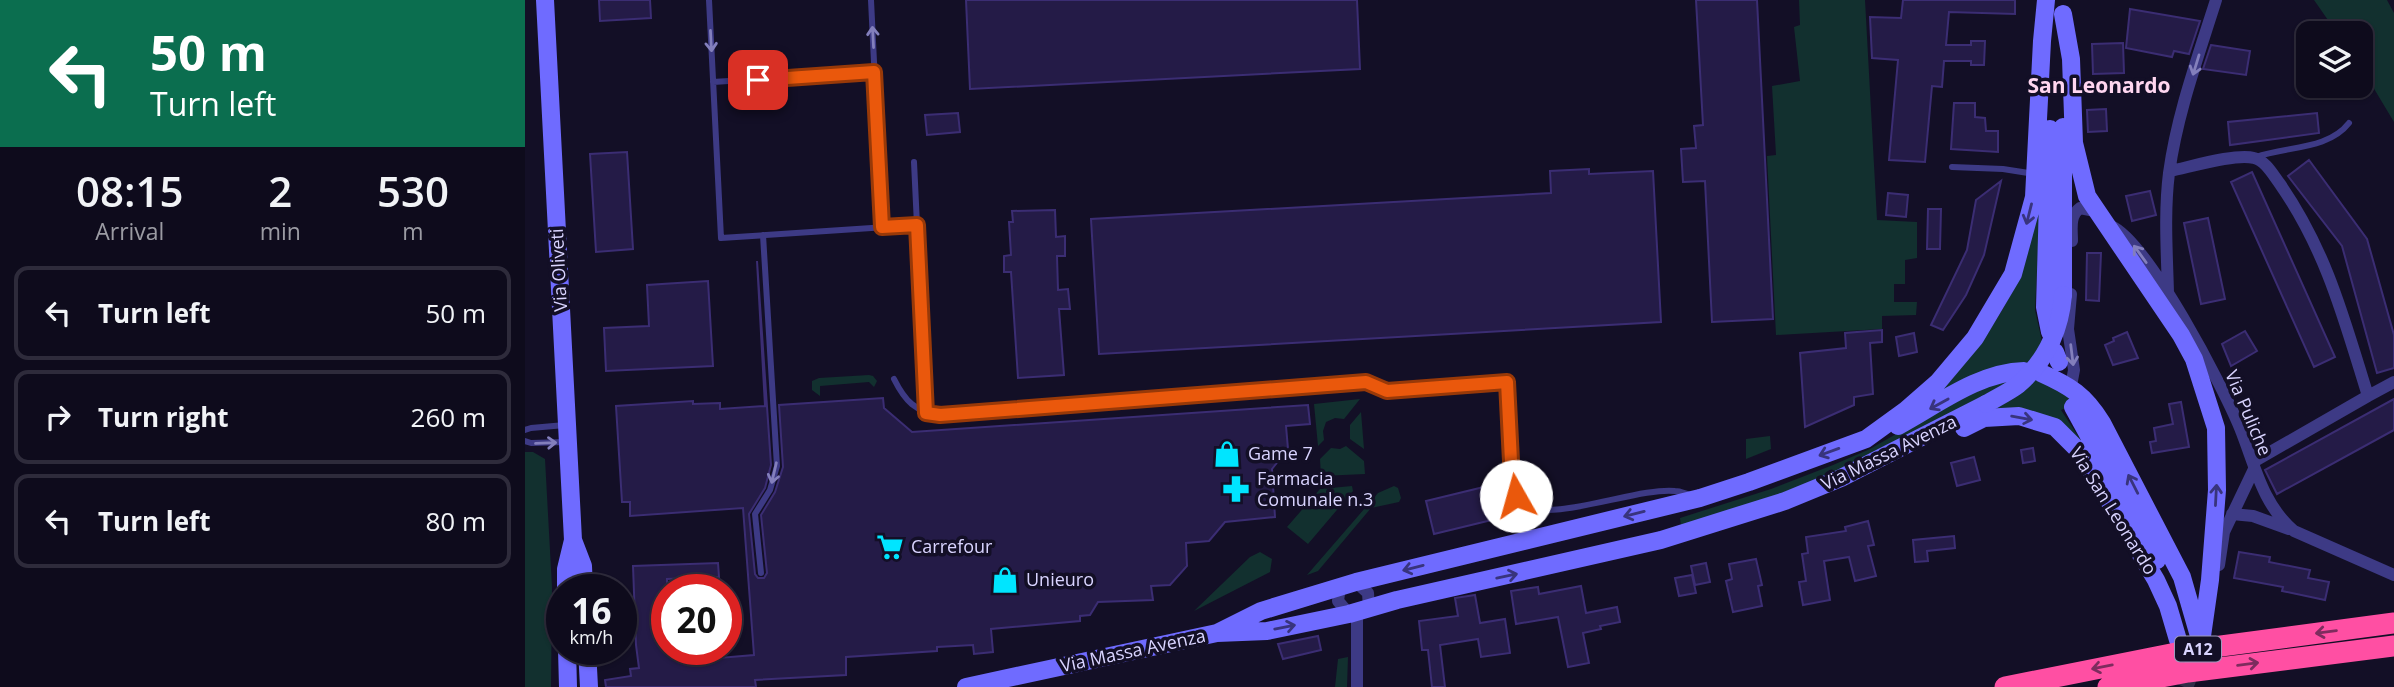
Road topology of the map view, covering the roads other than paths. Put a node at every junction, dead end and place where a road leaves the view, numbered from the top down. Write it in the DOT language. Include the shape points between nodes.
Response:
graph roads {
  1 [pos="545,0"];
  2 [pos="709,0"];
  3 [pos="871,0"];
  4 [pos="2047,0"];
  5 [pos="2216,0"];
  6 [pos="2064,7"];
  7 [pos="874,72"];
  8 [pos="713,82"];
  9 [pos="2349,123"];
  10 [pos="2254,158"];
  11 [pos="914,162"];
  12 [pos="1952,167"];
  13 [pos="2170,171"];
  14 [pos="2036,175"];
  15 [pos="2100,217"];
  16 [pos="917,225"];
  17 [pos="882,227"];
  18 [pos="763,235"];
  19 [pos="2168,293"];
  20 [pos="2050,332"];
  21 [pos="894,379"];
  22 [pos="2394,382"];
  23 [pos="2071,386"];
  24 [pos="2368,396"];
  25 [pos="2073,407"];
  26 [pos="926,413"];
  27 [pos="525,430"];
  28 [pos="567,433"];
  29 [pos="1866,439"];
  30 [pos="525,441"];
  31 [pos="2253,466"];
  32 [pos="1700,498"];
  33 [pos="2232,514"];
  34 [pos="2294,531"];
  35 [pos="573,540"];
  36 [pos="1661,540"];
  37 [pos="761,573"];
  38 [pos="566,574"];
  39 [pos="583,574"];
  40 [pos="2394,575"];
  41 [pos="2210,580"];
  42 [pos="1348,584"];
  43 [pos="1358,611"];
  44 [pos="2394,623"];
  45 [pos="1217,633"];
  46 [pos="2191,638"];
  47 [pos="2394,646"];
  48 [pos="567,665"];
  49 [pos="588,665"];
  50 [pos="978,686"];
  51 [pos="568,687"];
  52 [pos="589,687"];
  53 [pos="1357,687"];
  54 [pos="2005,687"];
  55 [pos="2108,687"];
  1 -- 28 [label="main road, Via Oliveti"];
  2 -- 8 [label="lane, one-way"];
  7 -- 3 [label="lane, one-way"];
  4 -- 14 [label="main road, Via Massa Avenza"];
  4 -- 20 [label="main road" via="2051,85 2045,307"];
  5 -- 13 [label="street, one-way" via="2182,110"];
  6 -- 15 [label="main road" via="2074,143 2083,183"];
  6 -- 36 [label="main road, Via Massa Avenza, bridge" via="2063,295 2048,351 2018,385 1841,478 1785,501"];
  7 -- 8 [label="lane"];
  7 -- 17 [label="lane"];
  8 -- 18 [label="lane" via="721,238"];
  9 -- 10 [label="lane" via="2325,141"];
  10 -- 13 [label="street"];
  10 -- 24 [label="street" via="2266,165 2291,200 2323,258"];
  11 -- 16 [label="lane"];
  12 -- 14 [label="lane"];
  13 -- 19 [label="street"];
  14 -- 29 [label="main road, Via Massa Avenza, one-way" via="2013,274 1976,338 1938,382"];
  19 -- 15 [label="street, Via Puliche, one-way" via="2129,239"];
  15 -- 23 [label="street, one-way" via="2080,208 2072,218"];
  41 -- 15 [label="main road, one-way" via="2217,450 2204,387 2181,335"];
  16 -- 17 [label="lane"];
  16 -- 26 [label="lane"];
  17 -- 18 [label="lane"];
  18 -- 37 [label="lane, one-way" via="777,466 770,490 755,514"];
  19 -- 31 [label="street, Via Puliche" via="2239,427"];
  21 -- 26 [label="lane" via="903,398"];
  22 -- 24 [label="street"];
  23 -- 29 [label="main road, Via San Leonardo, one-way" via="2033,372 1992,375"];
  46 -- 23 [label="main road, Via San Leonardo, one-way" via="2182,577 2102,423"];
  24 -- 31 [label="street"];
  25 -- 46 [label="main road, Via San Leonardo" via="2179,599"];
  26 -- 32 [label="lane" via="1366,382 1387,391 1507,382 1512,481 1525,506 1554,510 1676,491"];
  27 -- 28 [label="lane"];
  30 -- 28 [label="lane, one-way"];
  28 -- 35 [label="main road, Via Oliveti"];
  29 -- 32 [label="main road, Via Massa Avenza, one-way"];
  31 -- 33 [label="street"];
  31 -- 34 [label="street, Via Puliche" via="2272,507"];
  32 -- 42 [label="main road, Via Massa Avenza, one-way"];
  33 -- 34 [label="street" via="2253,516"];
  33 -- 41 [label="street" via="2218,570"];
  34 -- 40 [label="street, Via Puliche"];
  35 -- 38 [label="main road, Via Oliveti"];
  35 -- 39 [label="main road, Via Oliveti"];
  43 -- 36 [label="main road, Via Massa Avenza, one-way"];
  36 -- 46 [label="main road, Via San Leonardo, one-way" via="1709,536 1784,514 1984,418 2019,416 2055,427 2080,452"];
  41 -- 46 [label="main road"];
  42 -- 43 [label="street" via="1338,601"];
  42 -- 43 [label="street" via="1368,593"];
  42 -- 45 [label="main road, Via Massa Avenza" via="1261,611"];
  45 -- 43 [label="main road, Via Massa Avenza, one-way" via="1267,631"];
  43 -- 53 [label="street"];
  44 -- 54 [label="highway, A12, one-way, bridge" via="2191,650"];
  45 -- 50 [label="main road, Via Massa Avenza"];
  55 -- 47 [label="highway, A12, one-way, bridge"];
  48 -- 51 [label="main road"];
  49 -- 52 [label="main road"];
}
